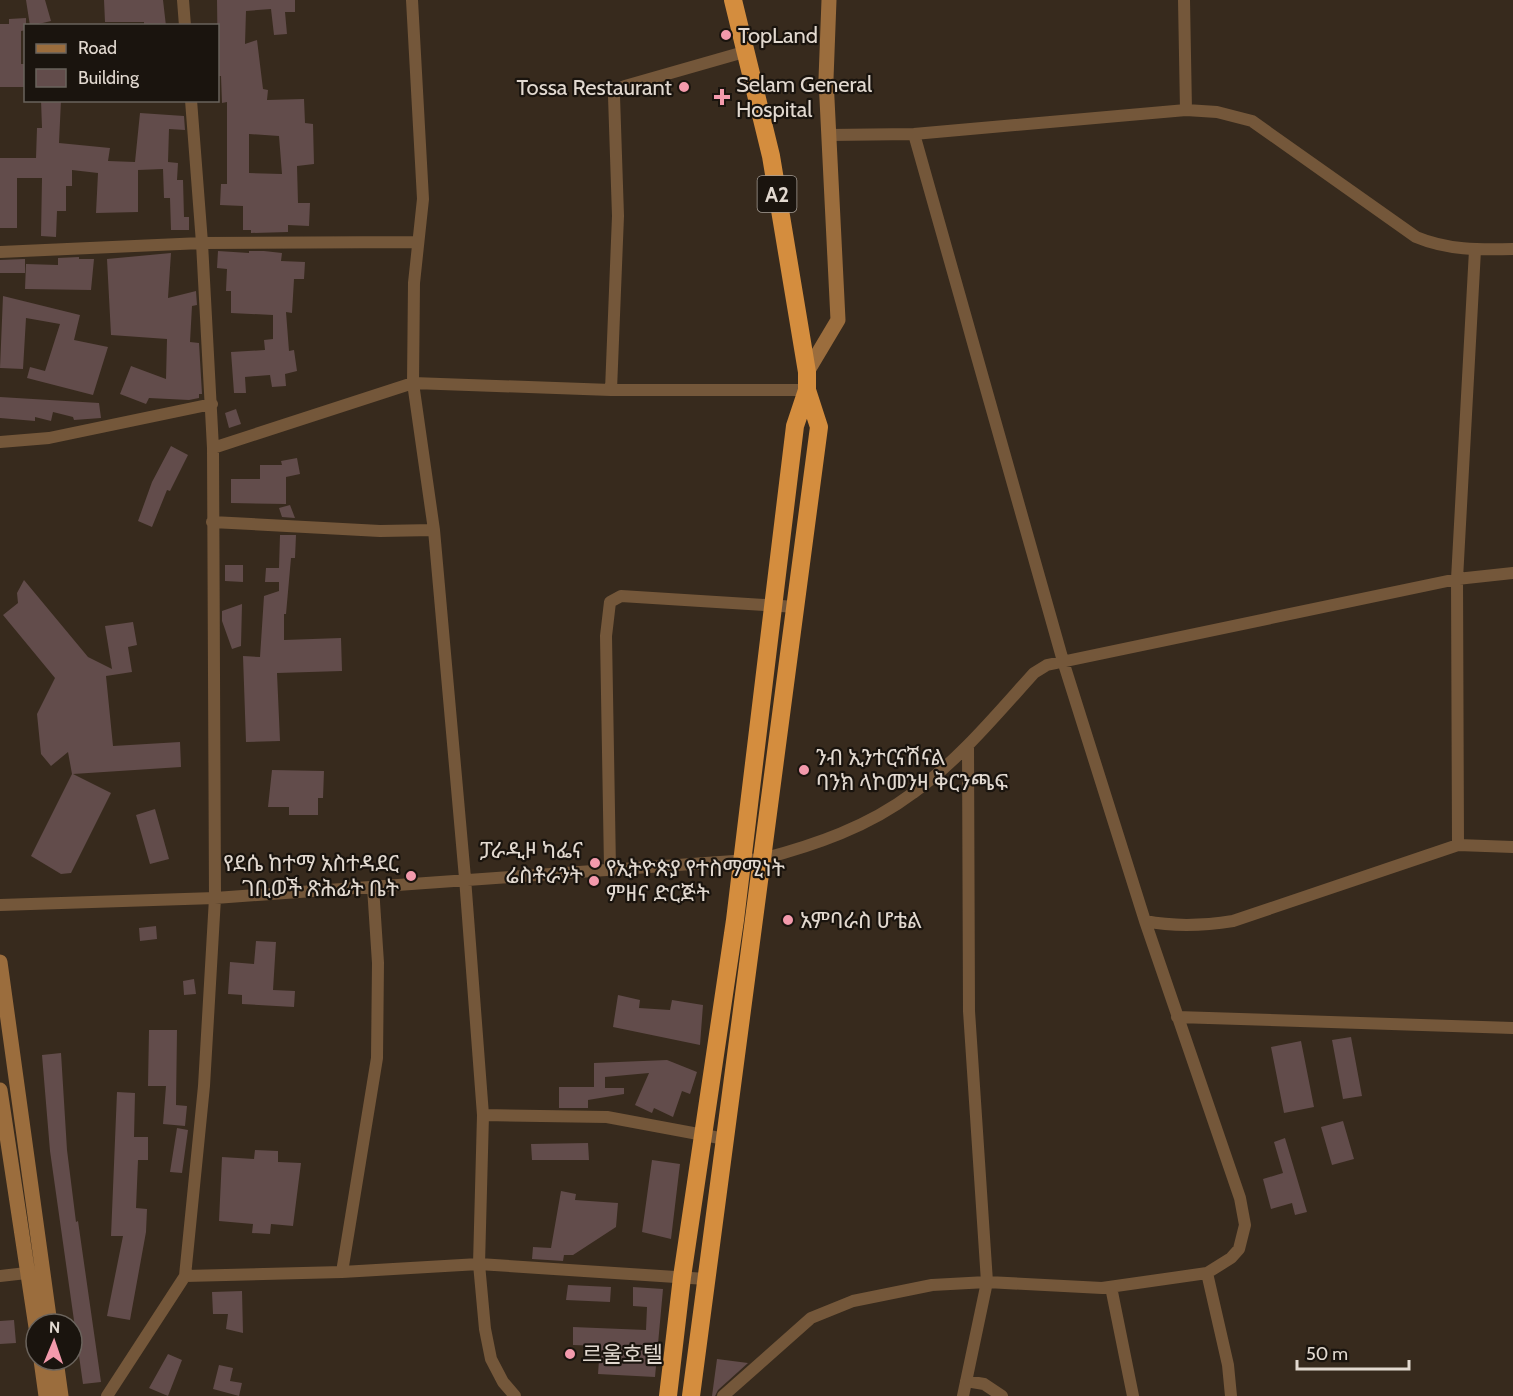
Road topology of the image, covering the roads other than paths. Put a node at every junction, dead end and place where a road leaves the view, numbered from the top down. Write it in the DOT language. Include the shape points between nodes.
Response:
graph roads {
  1 [pos="183,0"];
  2 [pos="412,0"];
  3 [pos="733,0"];
  4 [pos="829,0"];
  5 [pos="1184,0"];
  6 [pos="185,24"];
  7 [pos="744,52"];
  8 [pos="191,102"];
  9 [pos="1186,110"];
  10 [pos="914,134"];
  11 [pos="829,135"];
  12 [pos="418,242"];
  13 [pos="202,243"];
  14 [pos="1513,249"];
  15 [pos="1475,250"];
  16 [pos="0,252"];
  17 [pos="807,381"];
  18 [pos="413,384"];
  19 [pos="610,390"];
  20 [pos="212,404"];
  21 [pos="0,442"];
  22 [pos="213,448"];
  23 [pos="212,522"];
  24 [pos="434,530"];
  25 [pos="1513,573"];
  26 [pos="1456,579"];
  27 [pos="773,606"];
  28 [pos="796,607"];
  29 [pos="1063,661"];
  30 [pos="968,746"];
  31 [pos="1458,845"];
  32 [pos="1513,847"];
  33 [pos="762,859"];
  34 [pos="740,861"];
  35 [pos="610,868"];
  36 [pos="465,878"];
  37 [pos="373,887"];
  38 [pos="215,898"];
  39 [pos="0,905"];
  40 [pos="1145,921"];
  41 [pos="0,962"];
  42 [pos="1177,1017"];
  43 [pos="1513,1028"];
  44 [pos="714,1048"];
  45 [pos="736,1052"];
  46 [pos="0,1090"];
  47 [pos="483,1115"];
  48 [pos="703,1135"];
  49 [pos="725,1139"];
  50 [pos="479,1264"];
  51 [pos="35,1272"];
  52 [pos="342,1272"];
  53 [pos="1207,1273"];
  54 [pos="0,1276"];
  55 [pos="185,1276"];
  56 [pos="682,1277"];
  57 [pos="706,1279"];
  58 [pos="987,1282"];
  59 [pos="1111,1287"];
  60 [pos="36,1312"];
  61 [pos="47,1312"];
  62 [pos="43,1372"];
  63 [pos="58,1372"];
  64 [pos="966,1381"];
  65 [pos="46,1396"];
  66 [pos="61,1396"];
  67 [pos="107,1396"];
  68 [pos="515,1396"];
  69 [pos="668,1396"];
  70 [pos="691,1396"];
  71 [pos="723,1396"];
  72 [pos="963,1396"];
  73 [pos="1002,1396"];
  74 [pos="1133,1396"];
  75 [pos="1231,1396"];
  1 -- 6 [label="street"];
  2 -- 12 [label="street" via="423,199"];
  3 -- 7 [label="highway, A2"];
  4 -- 11 [label="street"];
  5 -- 9 [label="street"];
  7 -- 17 [label="highway, A2" via="771,156"];
  7 -- 19 [label="street" via="616,90 618,216"];
  8 -- 13 [label="street"];
  9 -- 10 [label="street"];
  9 -- 15 [label="street" via="1252,121 1416,237 1436,245"];
  10 -- 11 [label="street"];
  10 -- 29 [label="street"];
  11 -- 17 [label="street" via="838,320"];
  12 -- 13 [label="street"];
  12 -- 18 [label="street"];
  13 -- 16 [label="street"];
  13 -- 20 [label="street"];
  14 -- 15 [label="street"];
  15 -- 26 [label="street"];
  17 -- 19 [label="street"];
  17 -- 27 [label="highway, A2" via="795,426"];
  17 -- 28 [label="highway, A2" via="819,427"];
  18 -- 19 [label="street"];
  18 -- 22 [label="street"];
  18 -- 24 [label="street"];
  20 -- 21 [label="street" via="49,438"];
  20 -- 22 [label="street"];
  22 -- 23 [label="street"];
  23 -- 24 [label="street"];
  23 -- 38 [label="street"];
  24 -- 36 [label="street"];
  25 -- 26 [label="street"];
  26 -- 29 [label="street"];
  26 -- 31 [label="street"];
  27 -- 28 [label="street"];
  27 -- 34 [label="highway, A2"];
  27 -- 35 [label="street" via="621,596 610,602 606,636"];
  28 -- 33 [label="highway, A2"];
  29 -- 30 [label="street" via="1034,674"];
  29 -- 40 [label="street"];
  30 -- 33 [label="street" via="913,794 855,827 818,844"];
  30 -- 58 [label="street" via="969,1011"];
  31 -- 32 [label="street"];
  31 -- 40 [label="street" via="1233,921 1204,926"];
  33 -- 34 [label="street"];
  33 -- 45 [label="highway, A2"];
  34 -- 35 [label="street"];
  34 -- 44 [label="highway, A2" via="735,920"];
  35 -- 36 [label="street"];
  36 -- 37 [label="street"];
  36 -- 47 [label="street"];
  37 -- 38 [label="street"];
  37 -- 52 [label="street" via="378,963 377,1058"];
  38 -- 39 [label="street"];
  38 -- 55 [label="street" via="204,1086"];
  40 -- 42 [label="street"];
  41 -- 51 [label="street"];
  42 -- 43 [label="street"];
  42 -- 53 [label="street" via="1240,1198 1245,1225 1239,1249"];
  44 -- 45 [label="highway"];
  44 -- 48 [label="highway, A2"];
  45 -- 49 [label="highway, A2"];
  46 -- 51 [label="street"];
  47 -- 48 [label="street" via="607,1117"];
  47 -- 50 [label="street"];
  48 -- 49 [label="street"];
  48 -- 56 [label="highway, A2"];
  49 -- 57 [label="highway, A2"];
  50 -- 52 [label="street"];
  50 -- 56 [label="street"];
  50 -- 68 [label="street" via="491,1359"];
  51 -- 54 [label="street"];
  51 -- 60 [label="street"];
  51 -- 61 [label="street"];
  52 -- 55 [label="street"];
  53 -- 59 [label="street"];
  53 -- 75 [label="street"];
  55 -- 67 [label="street"];
  56 -- 57 [label="street"];
  56 -- 69 [label="highway, A2"];
  57 -- 70 [label="highway, A2"];
  58 -- 59 [label="street"];
  58 -- 64 [label="street"];
  58 -- 71 [label="street" via="932,1286 852,1301 811,1318"];
  59 -- 74 [label="street"];
  62 -- 65 [label="street"];
  63 -- 66 [label="street"];
  64 -- 72 [label="street"];
  64 -- 73 [label="street" via="984,1384"];
}
